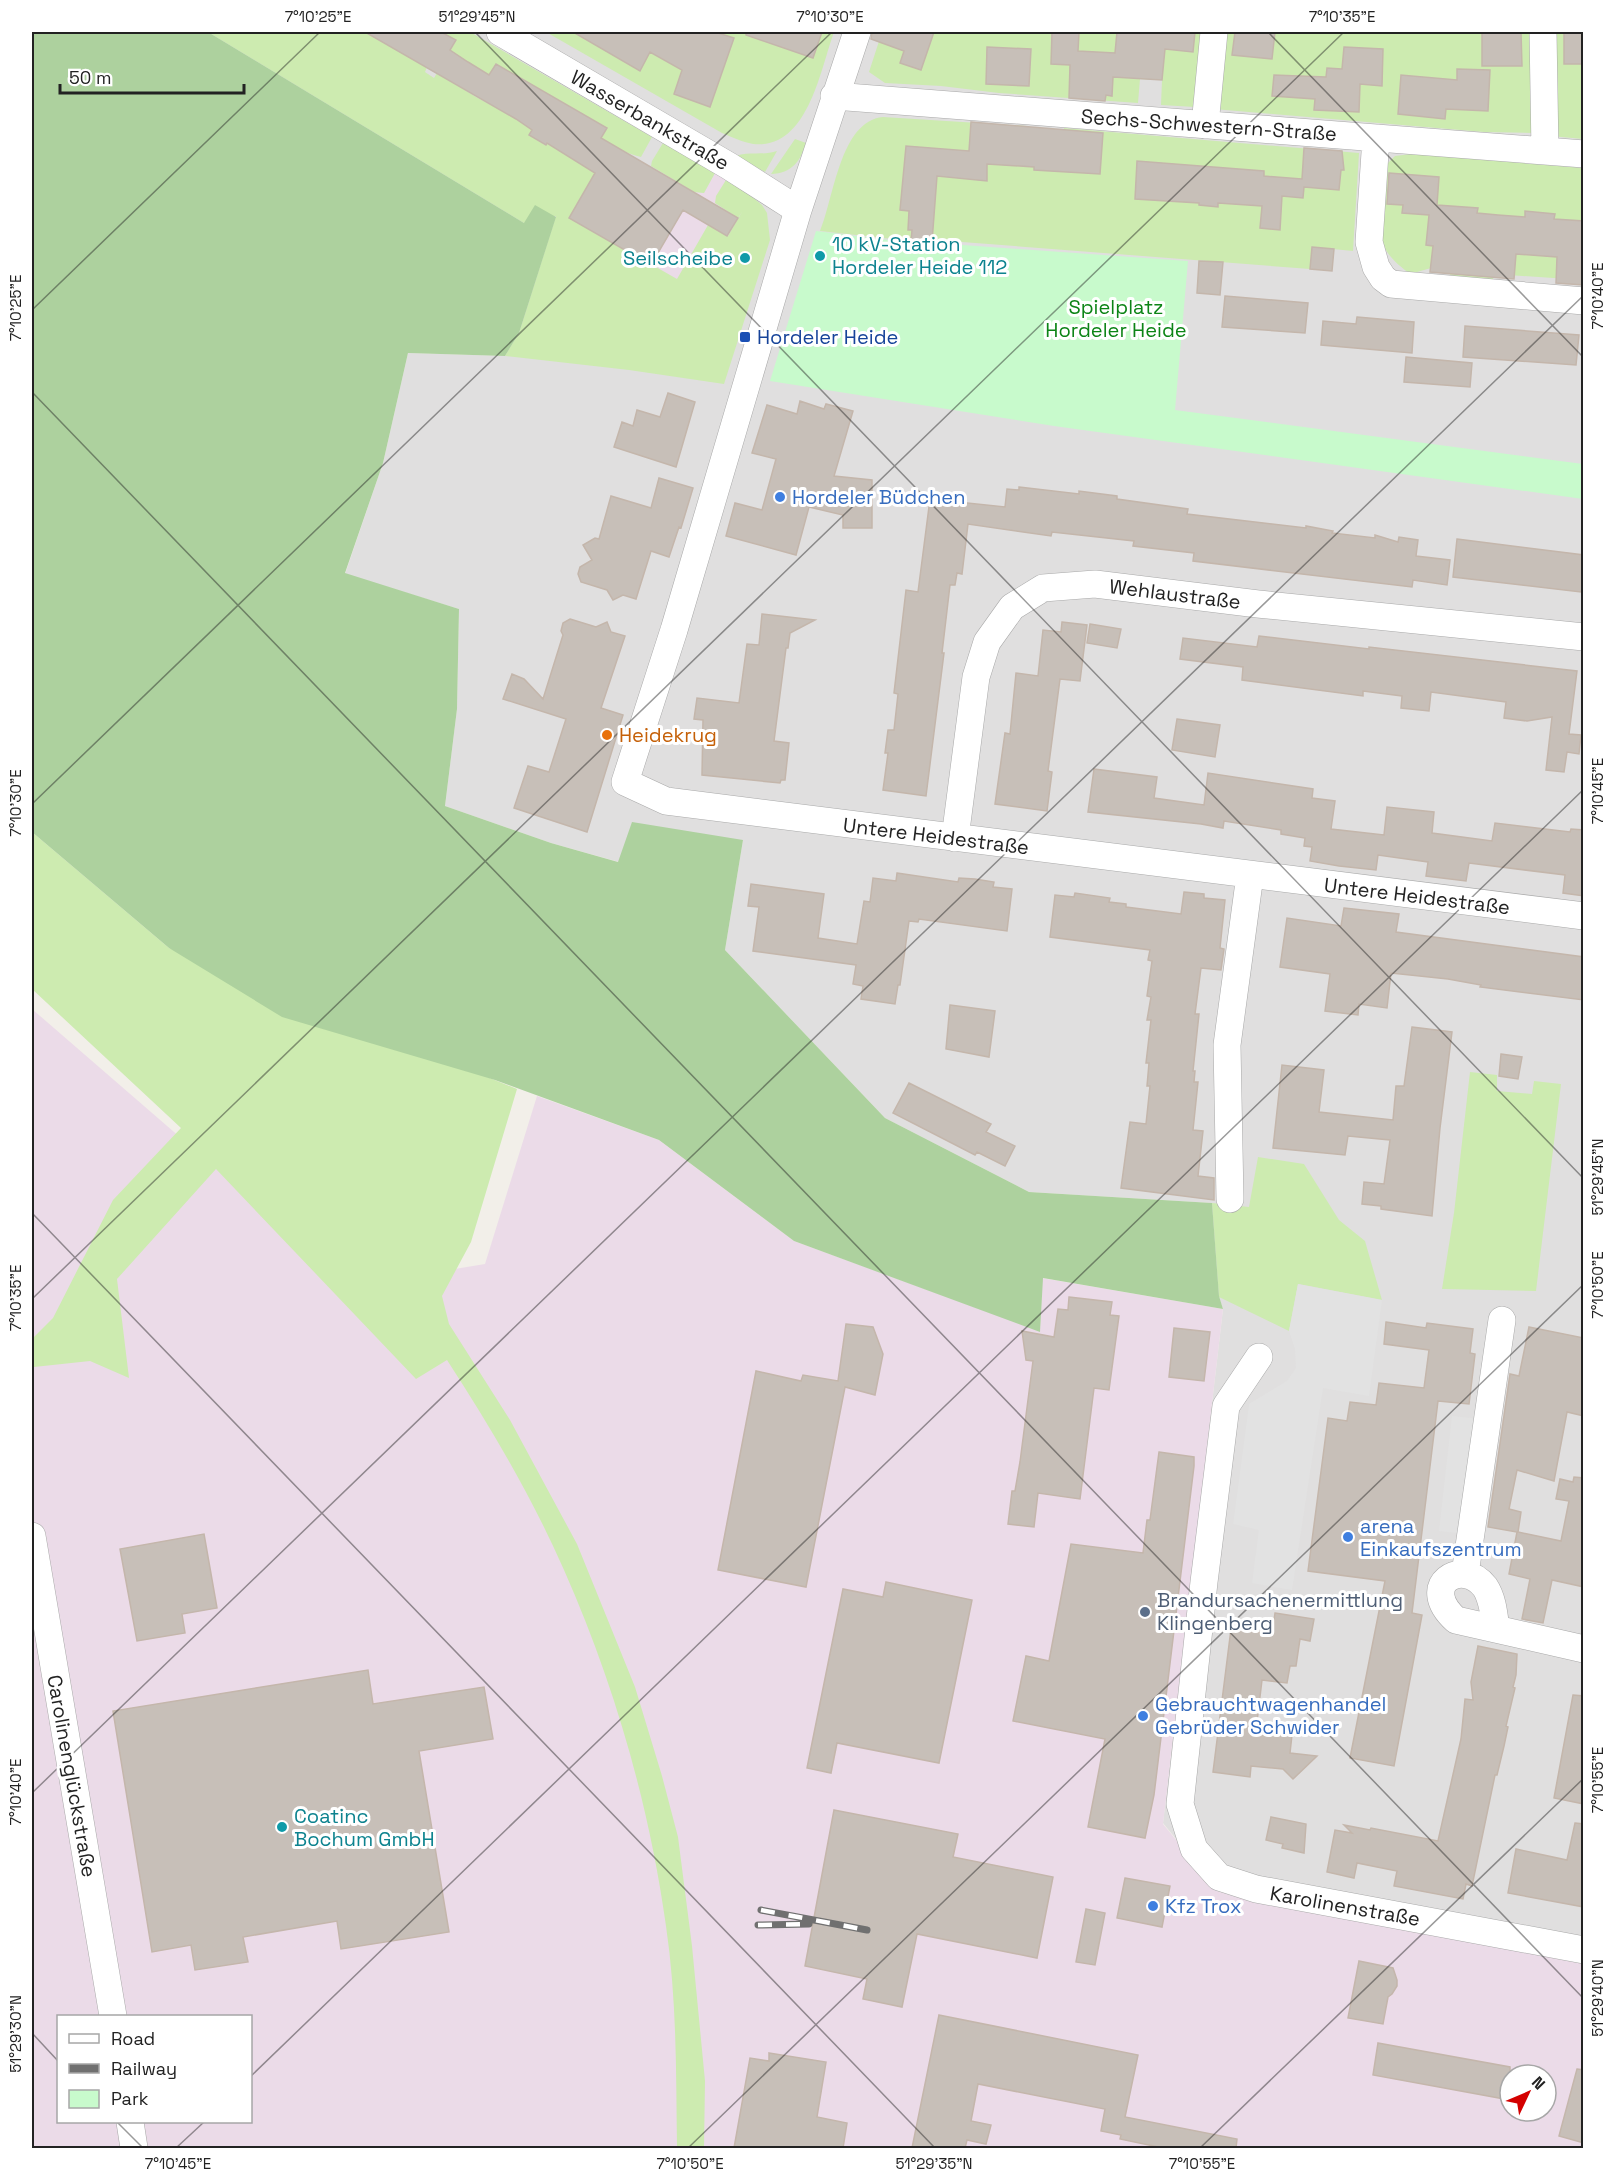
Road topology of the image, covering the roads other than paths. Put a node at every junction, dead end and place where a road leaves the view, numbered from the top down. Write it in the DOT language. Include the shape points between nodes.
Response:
graph roads {
  1 [pos="500,32"];
  2 [pos="857,32"];
  3 [pos="1214,32"];
  4 [pos="1543,32"];
  5 [pos="834,96"];
  6 [pos="1205,125"];
  7 [pos="1376,138"];
  8 [pos="1545,151"];
  9 [pos="1584,154"];
  10 [pos="798,210"];
  11 [pos="1584,301"];
  12 [pos="1584,637"];
  13 [pos="955,838"];
  14 [pos="1250,875"];
  15 [pos="1584,916"];
  16 [pos="1230,1199"];
  17 [pos="1502,1320"];
  18 [pos="1259,1357"];
  19 [pos="32,1536"];
  20 [pos="1465,1574"];
  21 [pos="1496,1629"];
  22 [pos="1584,1649"];
  23 [pos="1584,1950"];
  24 [pos="113,2015"];
  25 [pos="130,2123"];
  26 [pos="134,2148"];
  1 -- 10 [label="street, Wasserbankstraße"];
  2 -- 5 [label="street"];
  3 -- 6 [label="street"];
  4 -- 8 [label="street"];
  5 -- 6 [label="street, Sechs-Schwestern-Straße"];
  5 -- 10 [label="street"];
  6 -- 7 [label="street, Sechs-Schwestern-Straße"];
  7 -- 8 [label="street, Sechs-Schwestern-Straße"];
  7 -- 11 [label="street" via="1369,242 1383,278 1392,284"];
  8 -- 9 [label="street, Sechs-Schwestern-Straße"];
  10 -- 13 [label="street, Untere Heidestraße" via="626,782 666,801"];
  12 -- 13 [label="street, Wehlaustraße" via="1095,584 1042,588 1011,607 987,642 976,677"];
  13 -- 14 [label="street, Untere Heidestraße"];
  14 -- 15 [label="street, Untere Heidestraße"];
  14 -- 16 [label="street" via="1227,1045"];
  17 -- 20 [label="street"];
  18 -- 23 [label="street, Karolinenstraße" via="1226,1406 1180,1804 1194,1849 1219,1877 1256,1889"];
  19 -- 24 [label="street, Carolinenglückstraße"];
  20 -- 21 [label="street" via="1484,1587 1492,1603"];
  20 -- 21 [label="street" via="1454,1575 1443,1586 1440,1599 1446,1610 1456,1620"];
  21 -- 22 [label="street"];
  25 -- 26 [label="street"];
}
